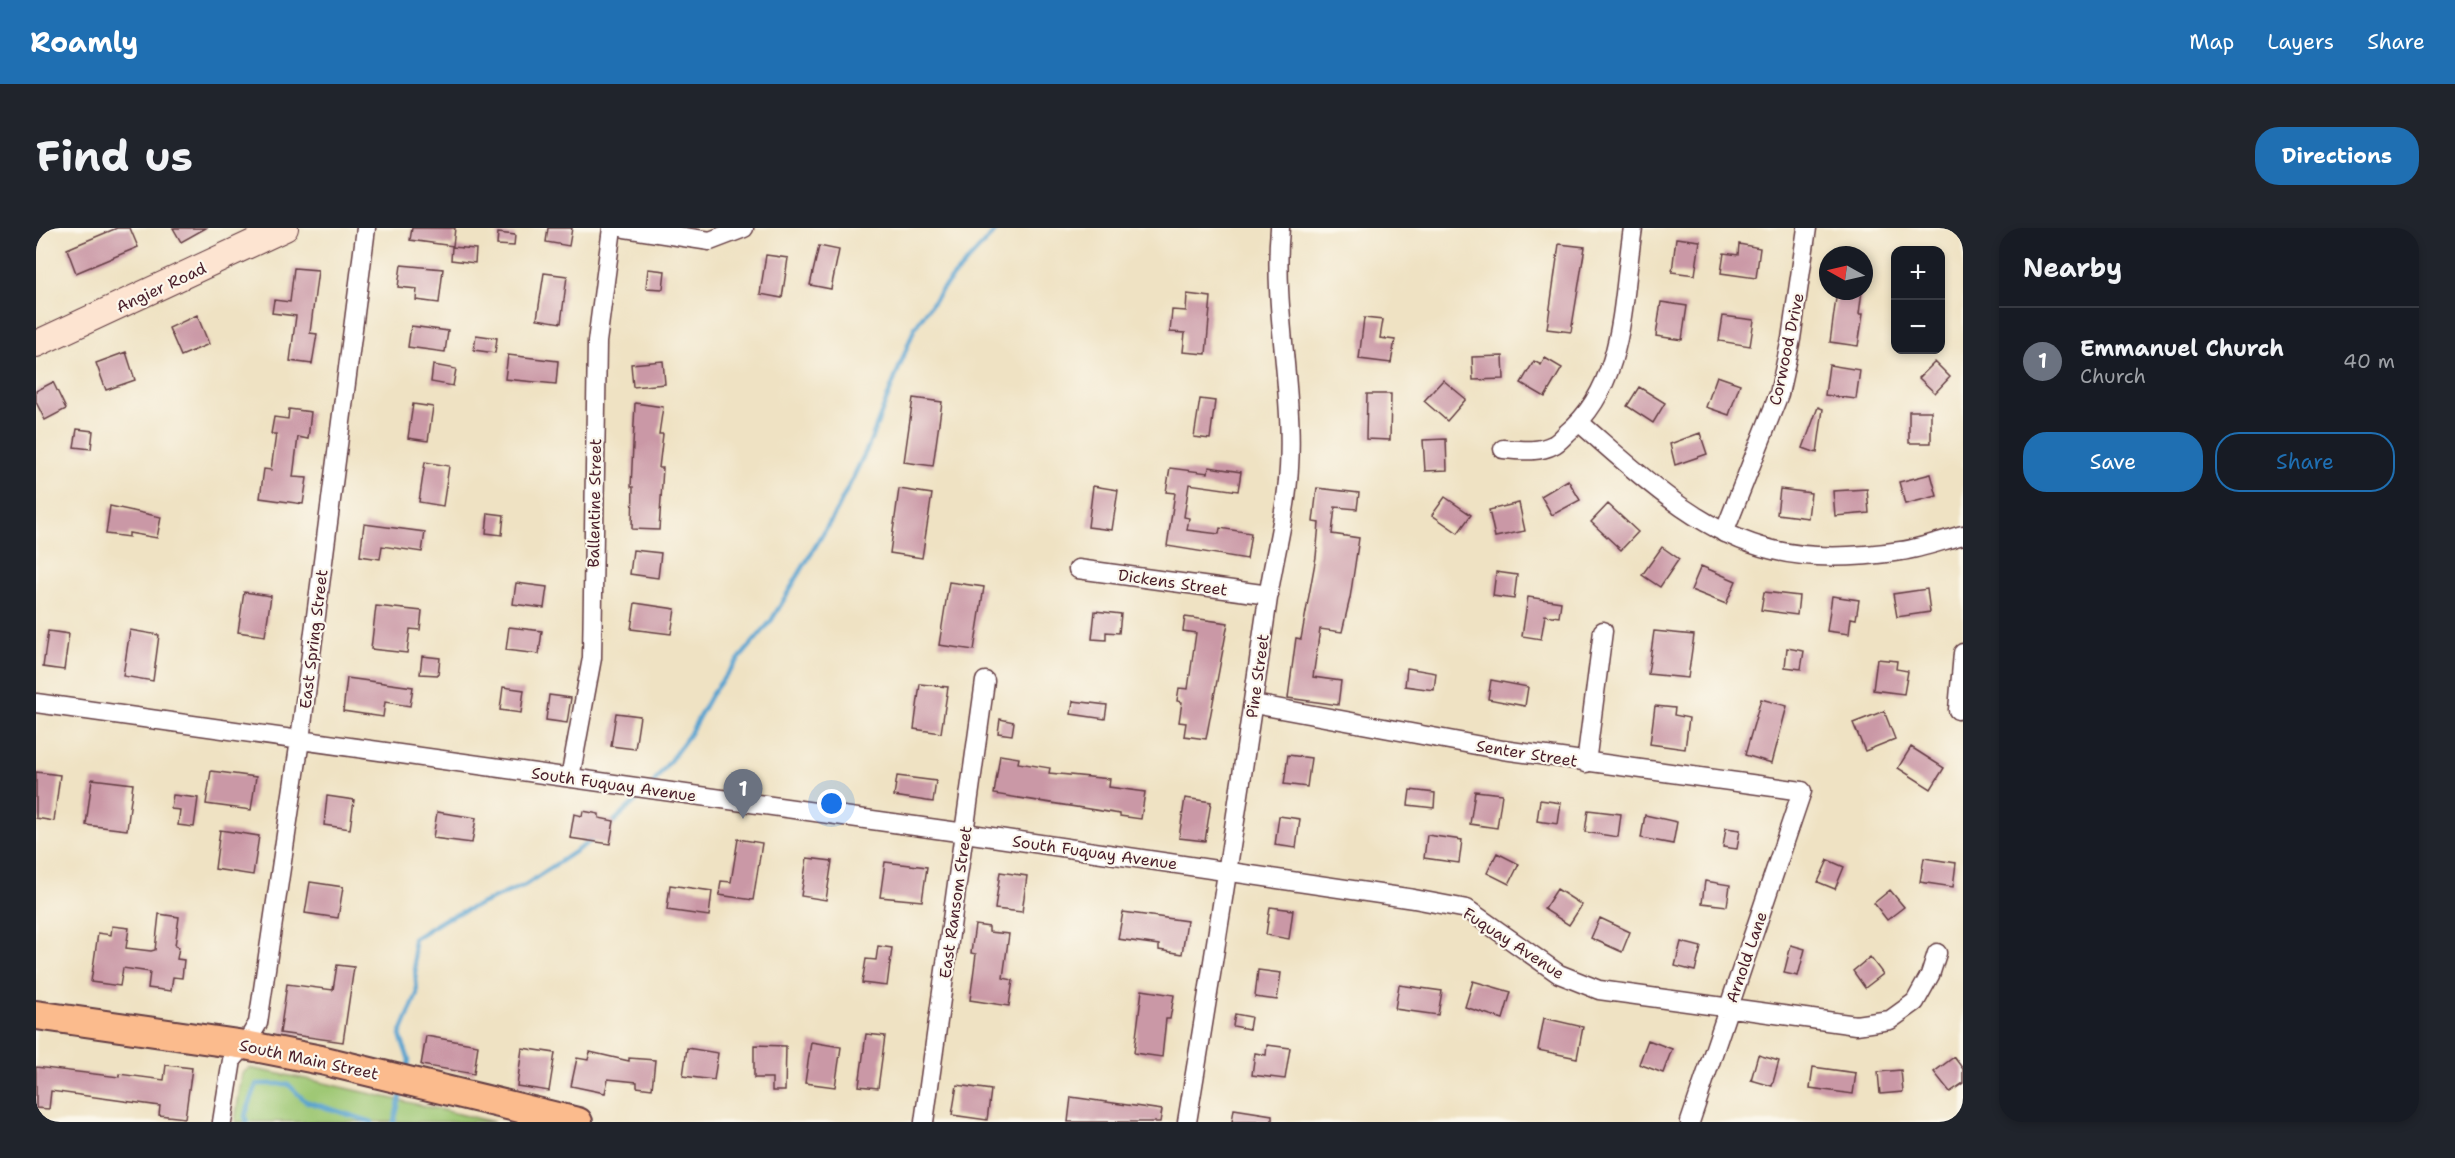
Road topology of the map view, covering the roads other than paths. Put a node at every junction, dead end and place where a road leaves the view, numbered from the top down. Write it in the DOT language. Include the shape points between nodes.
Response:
graph roads {
  1 [pos="285,228"];
  2 [pos="366,228"];
  3 [pos="612,228"];
  4 [pos="625,228"];
  5 [pos="744,228"];
  6 [pos="1280,228"];
  7 [pos="1633,228"];
  8 [pos="1807,228"];
  9 [pos="36,344"];
  10 [pos="1580,423"];
  11 [pos="1503,449"];
  12 [pos="1724,532"];
  13 [pos="1963,535"];
  14 [pos="1078,569"];
  15 [pos="1269,595"];
  16 [pos="1603,631"];
  17 [pos="1963,652"];
  18 [pos="985,681"];
  19 [pos="36,703"];
  20 [pos="1254,704"];
  21 [pos="1958,710"];
  22 [pos="300,740"];
  23 [pos="1586,763"];
  24 [pos="570,778"];
  25 [pos="1802,792"];
  26 [pos="965,833"];
  27 [pos="1227,871"];
  28 [pos="1937,953"];
  29 [pos="1728,1007"];
  30 [pos="36,1015"];
  31 [pos="246,1046"];
  32 [pos="222,1122"];
  33 [pos="578,1122"];
  34 [pos="924,1122"];
  35 [pos="1187,1122"];
  36 [pos="1690,1122"];
  1 -- 9 [label="street, Angier Road"];
  2 -- 22 [label="street, East Spring Street"];
  3 -- 24 [label="street, Ballentine Street" via="597,342 592,658"];
  4 -- 5 [label="street" via="710,241"];
  6 -- 15 [label="street, Pine Street" via="1278,296 1290,425 1287,490"];
  7 -- 10 [label="street" via="1612,367"];
  8 -- 12 [label="street, Corwood Drive" via="1779,394"];
  10 -- 11 [label="street" via="1553,445 1536,450"];
  10 -- 12 [label="street" via="1681,507"];
  12 -- 13 [label="street" via="1772,550 1813,556 1903,551"];
  14 -- 15 [label="street, Dickens Street"];
  15 -- 20 [label="street, Pine Street"];
  16 -- 23 [label="street"];
  17 -- 21 [label="street"];
  18 -- 26 [label="street, East Ransom Street"];
  19 -- 22 [label="street, South Fuquay Avenue"];
  20 -- 23 [label="street, Senter Street"];
  20 -- 27 [label="street, Pine Street"];
  22 -- 24 [label="street, South Fuquay Avenue"];
  22 -- 31 [label="street, East Spring Street" via="258,1023"];
  23 -- 25 [label="street, Senter Street"];
  24 -- 26 [label="street, South Fuquay Avenue"];
  25 -- 29 [label="street, Arnold Lane"];
  26 -- 27 [label="street, South Fuquay Avenue"];
  26 -- 34 [label="street, East Ransom Street"];
  27 -- 29 [label="street, Fuquay Avenue" via="1467,909 1559,974 1599,990"];
  27 -- 35 [label="street, Pine Street"];
  28 -- 29 [label="street, Fuquay Avenue" via="1915,1002 1890,1020 1856,1025"];
  29 -- 36 [label="street, Arnold Lane"];
  30 -- 31 [label="main road, South Main Street"];
  31 -- 32 [label="street, East Spring Street" via="232,1060"];
  31 -- 33 [label="main road, South Main Street" via="321,1060"];
}
